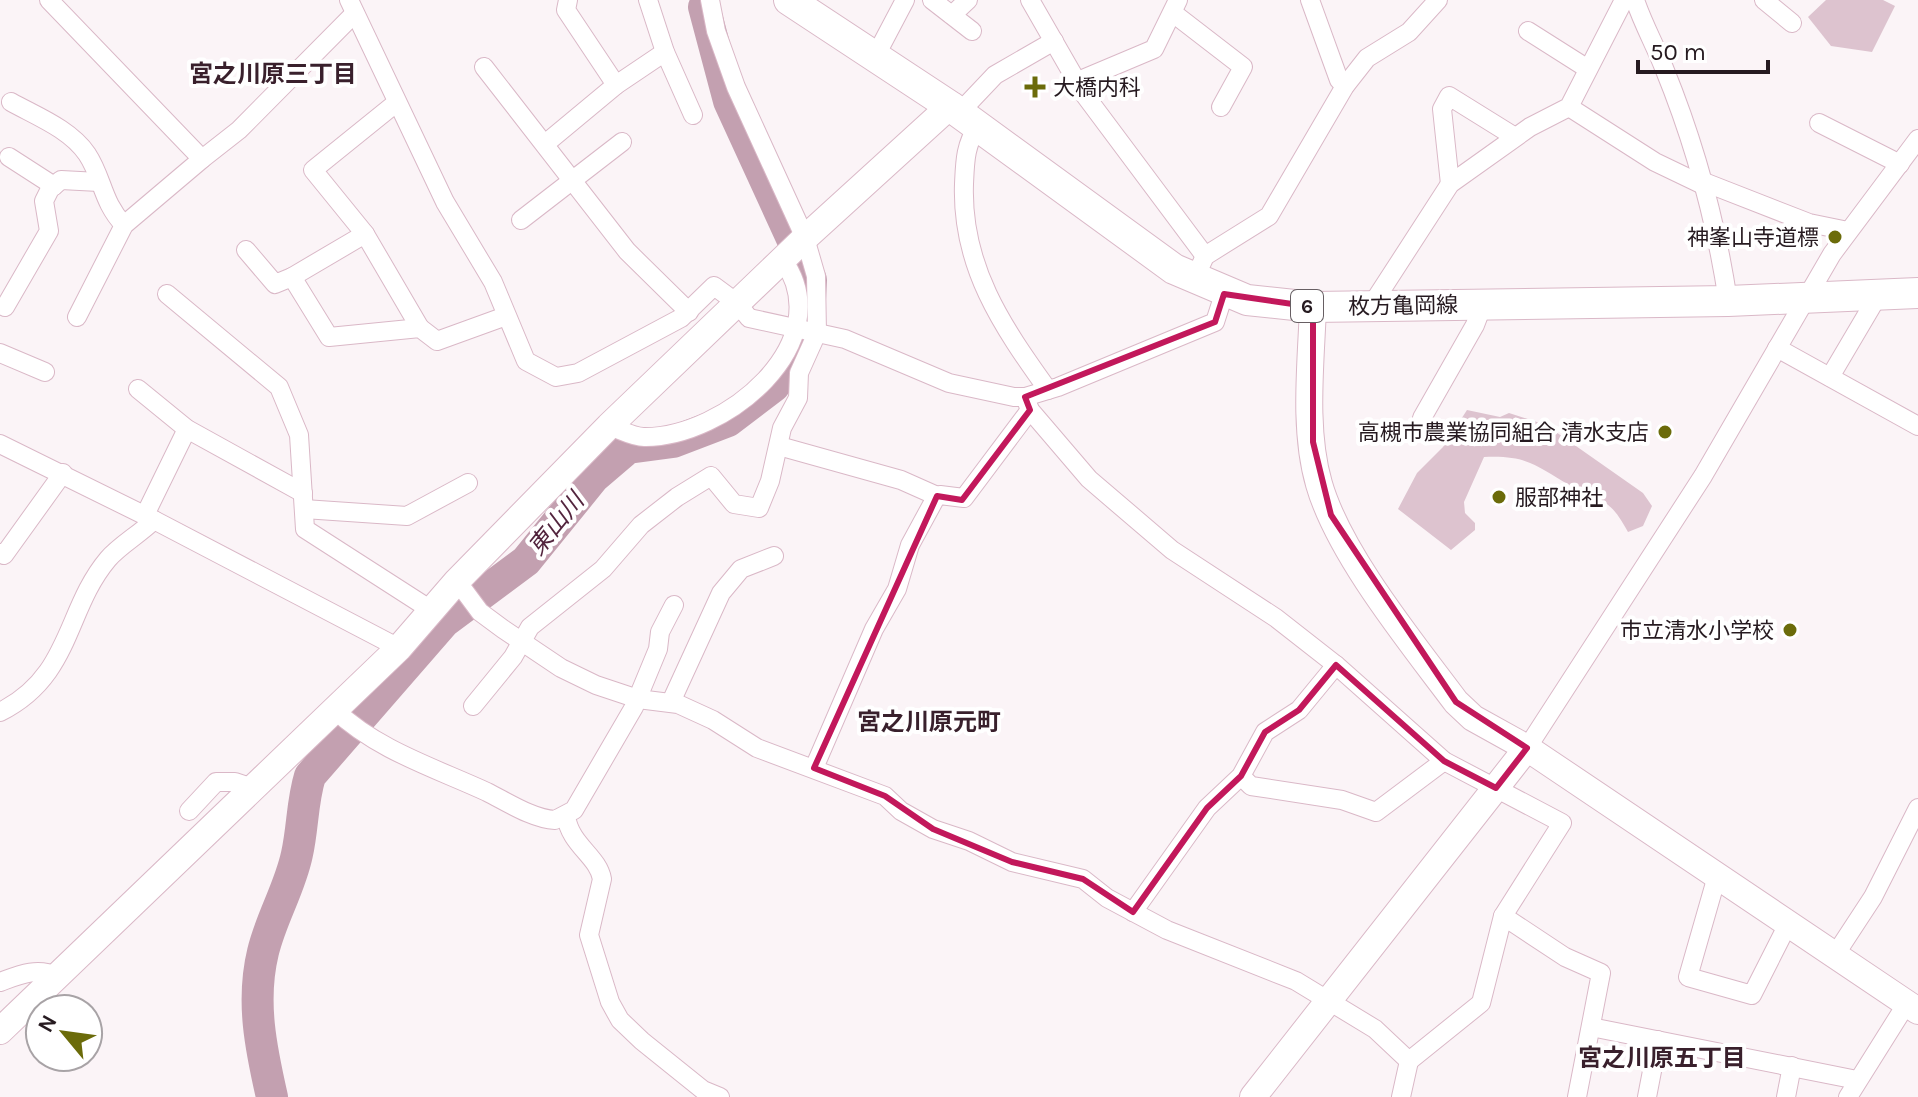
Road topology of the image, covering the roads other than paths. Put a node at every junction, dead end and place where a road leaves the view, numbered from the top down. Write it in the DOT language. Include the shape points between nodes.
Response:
graph roads {
  1 [pos="49,0"];
  2 [pos="568,0"];
  3 [pos="648,0"];
  4 [pos="710,0"];
  5 [pos="789,0"];
  6 [pos="905,0"];
  7 [pos="932,0"];
  8 [pos="968,0"];
  9 [pos="1030,0"];
  10 [pos="1310,0"];
  11 [pos="1438,0"];
  12 [pos="1624,0"];
  13 [pos="1635,0"];
  14 [pos="1764,0"];
  15 [pos="1176,6"];
  16 [pos="351,7"];
  17 [pos="952,15"];
  18 [pos="1792,23"];
  19 [pos="972,31"];
  20 [pos="1528,31"];
  21 [pos="1054,41"];
  22 [pos="665,52"];
  23 [pos="875,57"];
  24 [pos="484,67"];
  25 [pos="1588,69"];
  26 [pos="1078,81"];
  27 [pos="616,85"];
  28 [pos="1345,86"];
  29 [pos="11,102"];
  30 [pos="396,103"];
  31 [pos="1221,107"];
  32 [pos="1569,107"];
  33 [pos="693,115"];
  34 [pos="962,115"];
  35 [pos="1819,123"];
  36 [pos="1515,137"];
  37 [pos="1918,139"];
  38 [pos="622,142"];
  39 [pos="545,144"];
  40 [pos="9,157"];
  41 [pos="202,159"];
  42 [pos="1900,164"];
  43 [pos="571,181"];
  44 [pos="99,182"];
  45 [pos="1450,184"];
  46 [pos="1705,184"];
  47 [pos="54,186"];
  48 [pos="521,220"];
  49 [pos="124,225"];
  50 [pos="1848,231"];
  51 [pos="365,234"];
  52 [pos="246,250"];
  53 [pos="792,250"];
  54 [pos="1200,268"];
  55 [pos="292,277"];
  56 [pos="1918,293"];
  57 [pos="167,294"];
  58 [pos="1224,294"];
  59 [pos="1879,294"];
  60 [pos="1806,298"];
  61 [pos="1728,301"];
  62 [pos="737,303"];
  63 [pos="1483,304"];
  64 [pos="1371,306"];
  65 [pos="5,307"];
  66 [pos="1313,307"];
  67 [pos="689,312"];
  68 [pos="506,316"];
  69 [pos="77,317"];
  70 [pos="420,328"];
  71 [pos="805,330"];
  72 [pos="1777,348"];
  73 [pos="0,353"];
  74 [pos="45,372"];
  75 [pos="1830,377"];
  76 [pos="138,389"];
  77 [pos="1048,390"];
  78 [pos="1027,404"];
  79 [pos="1422,418"];
  80 [pos="609,426"];
  81 [pos="1918,426"];
  82 [pos="187,429"];
  83 [pos="0,444"];
  84 [pos="779,446"];
  85 [pos="63,473"];
  86 [pos="468,483"];
  87 [pos="937,496"];
  88 [pos="304,501"];
  89 [pos="149,517"];
  90 [pos="0,553"];
  91 [pos="774,556"];
  92 [pos="467,594"];
  93 [pos="674,605"];
  94 [pos="431,610"];
  95 [pos="520,641"];
  96 [pos="399,648"];
  97 [pos="1336,665"];
  98 [pos="638,699"];
  99 [pos="671,702"];
  100 [pos="473,706"];
  101 [pos="0,712"];
  102 [pos="348,721"];
  103 [pos="1527,748"];
  104 [pos="1444,761"];
  105 [pos="814,768"];
  106 [pos="1241,776"];
  107 [pos="253,788"];
  108 [pos="1496,788"];
  109 [pos="1918,808"];
  110 [pos="189,811"];
  111 [pos="566,816"];
  112 [pos="1717,876"];
  113 [pos="1133,912"];
  114 [pos="1503,916"];
  115 [pos="1788,924"];
  116 [pos="1835,955"];
  117 [pos="56,976"];
  118 [pos="0,982"];
  119 [pos="1328,999"];
  120 [pos="1912,1007"];
  121 [pos="1591,1027"];
  122 [pos="0,1031"];
  123 [pos="1658,1040"];
  124 [pos="1409,1061"];
  125 [pos="1792,1066"];
  126 [pos="1857,1080"];
  127 [pos="720,1097"];
  128 [pos="1253,1097"];
  129 [pos="1401,1097"];
  130 [pos="1577,1097"];
  131 [pos="1647,1097"];
  132 [pos="1786,1097"];
  133 [pos="1848,1097"];
  1 -- 41 [label="street"];
  2 -- 27 [label="street" via="566,10"];
  3 -- 22 [label="street"];
  4 -- 53 [label="street"];
  5 -- 23 [label="main road, 枚方亀岡線 / 6"];
  6 -- 23 [label="street"];
  7 -- 17 [label="street"];
  8 -- 17 [label="street"];
  9 -- 21 [label="street"];
  10 -- 28 [label="street"];
  11 -- 28 [label="street" via="1409,32 1367,58"];
  12 -- 25 [label="street"];
  13 -- 46 [label="street"];
  14 -- 18 [label="street"];
  15 -- 26 [label="street" via="1154,49"];
  15 -- 31 [label="street" via="1243,67"];
  16 -- 30 [label="street"];
  16 -- 41 [label="street" via="239,130"];
  17 -- 19 [label="street"];
  20 -- 25 [label="street"];
  21 -- 26 [label="street"];
  21 -- 34 [label="street" via="995,75"];
  22 -- 27 [label="street"];
  22 -- 33 [label="street"];
  23 -- 34 [label="main road, 枚方亀岡線 / 6"];
  24 -- 39 [label="street"];
  25 -- 32 [label="street"];
  26 -- 54 [label="street"];
  27 -- 39 [label="street"];
  28 -- 54 [label="street" via="1269,216"];
  29 -- 44 [label="street" via="72,137 88,155"];
  30 -- 51 [label="street" via="313,170"];
  30 -- 68 [label="street" via="445,202 493,282"];
  32 -- 36 [label="street"];
  32 -- 46 [label="street" via="1655,162"];
  34 -- 53 [label="street"];
  34 -- 54 [label="main road, 枚方亀岡線 / 6" via="1174,269"];
  34 -- 77 [label="street" via="968,140 964,201 973,264 992,305"];
  35 -- 42 [label="street"];
  36 -- 45 [label="street"];
  36 -- 45 [label="street" via="1449,96 1442,109"];
  37 -- 42 [label="street"];
  38 -- 43 [label="street"];
  39 -- 43 [label="street"];
  40 -- 47 [label="street"];
  41 -- 49 [label="street"];
  42 -- 50 [label="street"];
  43 -- 48 [label="street"];
  43 -- 67 [label="street" via="627,251"];
  44 -- 47 [label="street" via="61,180"];
  44 -- 49 [label="street" via="109,209"];
  45 -- 64 [label="street"];
  46 -- 50 [label="street" via="1809,223"];
  46 -- 61 [label="street"];
  47 -- 65 [label="street" via="44,201 49,231"];
  49 -- 69 [label="street"];
  50 -- 60 [label="street"];
  51 -- 55 [label="street"];
  51 -- 70 [label="street"];
  52 -- 55 [label="street" via="275,284"];
  53 -- 62 [label="street"];
  53 -- 71 [label="street"];
  53 -- 71 [label="street" via="816,276"];
  54 -- 58 [label="main road, 枚方亀岡線 / 6"];
  55 -- 70 [label="street" via="329,337"];
  56 -- 59 [label="main road, 枚方亀岡線 / 6"];
  57 -- 88 [label="street" via="279,387 299,435"];
  58 -- 66 [label="main road, 枚方亀岡線 / 6"];
  58 -- 77 [label="street" via="1215,322"];
  59 -- 60 [label="main road, 枚方亀岡線 / 6"];
  59 -- 75 [label="street"];
  60 -- 61 [label="main road, 枚方亀岡線 / 6"];
  60 -- 72 [label="street"];
  61 -- 63 [label="main road, 枚方亀岡線 / 6"];
  62 -- 67 [label="street" via="714,286"];
  62 -- 71 [label="street" via="749,318"];
  62 -- 80 [label="street"];
  63 -- 64 [label="main road, 枚方亀岡線 / 6"];
  63 -- 79 [label="street"];
  64 -- 66 [label="main road, 枚方亀岡線 / 6"];
  66 -- 103 [label="street" via="1313,442 1318,483 1331,515 1456,702 1473,718"];
  67 -- 68 [label="street" via="597,365 556,377 526,361"];
  68 -- 70 [label="street" via="437,341"];
  71 -- 78 [label="street" via="845,339 949,383"];
  71 -- 80 [label="street" via="776,371 720,415 643,437"];
  71 -- 84 [label="street" via="798,398"];
  72 -- 75 [label="street"];
  72 -- 103 [label="street" via="1703,476"];
  73 -- 74 [label="street"];
  75 -- 81 [label="street"];
  76 -- 82 [label="street"];
  77 -- 78 [label="street"];
  78 -- 87 [label="street" via="964,498"];
  78 -- 97 [label="street" via="1089,479 1172,550 1227,583"];
  80 -- 92 [label="street"];
  82 -- 88 [label="street"];
  82 -- 89 [label="street"];
  83 -- 85 [label="street"];
  84 -- 87 [label="street" via="901,480"];
  84 -- 95 [label="street" via="759,508 734,504 711,476 641,525 603,569"];
  85 -- 89 [label="street"];
  85 -- 90 [label="street" via="4,555"];
  86 -- 88 [label="street" via="407,516"];
  87 -- 105 [label="street" via="910,545 897,589 874,629"];
  88 -- 94 [label="street" via="305,529"];
  89 -- 96 [label="street"];
  89 -- 101 [label="street" via="108,558 53,667"];
  91 -- 99 [label="street" via="741,569 721,593"];
  92 -- 94 [label="street"];
  92 -- 95 [label="street"];
  93 -- 98 [label="street"];
  94 -- 96 [label="street"];
  95 -- 98 [label="street" via="596,685"];
  95 -- 100 [label="street"];
  96 -- 102 [label="street"];
  97 -- 104 [label="street"];
  97 -- 106 [label="street" via="1299,710 1265,732"];
  98 -- 99 [label="street"];
  98 -- 111 [label="street" via="586,792"];
  99 -- 105 [label="street" via="757,748"];
  102 -- 107 [label="street"];
  102 -- 111 [label="street" via="548,820"];
  103 -- 108 [label="street"];
  103 -- 112 [label="street"];
  104 -- 106 [label="street" via="1376,812 1342,800 1251,786"];
  104 -- 108 [label="street"];
  105 -- 113 [label="street" via="885,796 933,829 1012,862 1083,879"];
  106 -- 113 [label="street" via="1207,808"];
  107 -- 110 [label="street" via="216,782"];
  107 -- 117 [label="street"];
  108 -- 114 [label="street" via="1562,823"];
  108 -- 119 [label="street"];
  109 -- 116 [label="street" via="1873,897"];
  111 -- 127 [label="street" via="568,830 600,870 589,935 610,1002 642,1041 703,1090"];
  112 -- 115 [label="street"];
  112 -- 115 [label="street" via="1688,977 1752,995"];
  113 -- 119 [label="street" via="1246,958"];
  114 -- 121 [label="street" via="1565,957 1601,973"];
  114 -- 124 [label="street" via="1481,1003"];
  115 -- 116 [label="street"];
  116 -- 120 [label="street"];
  117 -- 118 [label="street" via="46,971 23,973"];
  117 -- 122 [label="street"];
  119 -- 124 [label="street" via="1375,1029"];
  119 -- 128 [label="street"];
  120 -- 126 [label="street"];
  121 -- 123 [label="street"];
  121 -- 130 [label="street"];
  123 -- 125 [label="street"];
  123 -- 131 [label="street"];
  124 -- 129 [label="street"];
  125 -- 126 [label="street"];
  125 -- 132 [label="street"];
  126 -- 133 [label="street"];
}
